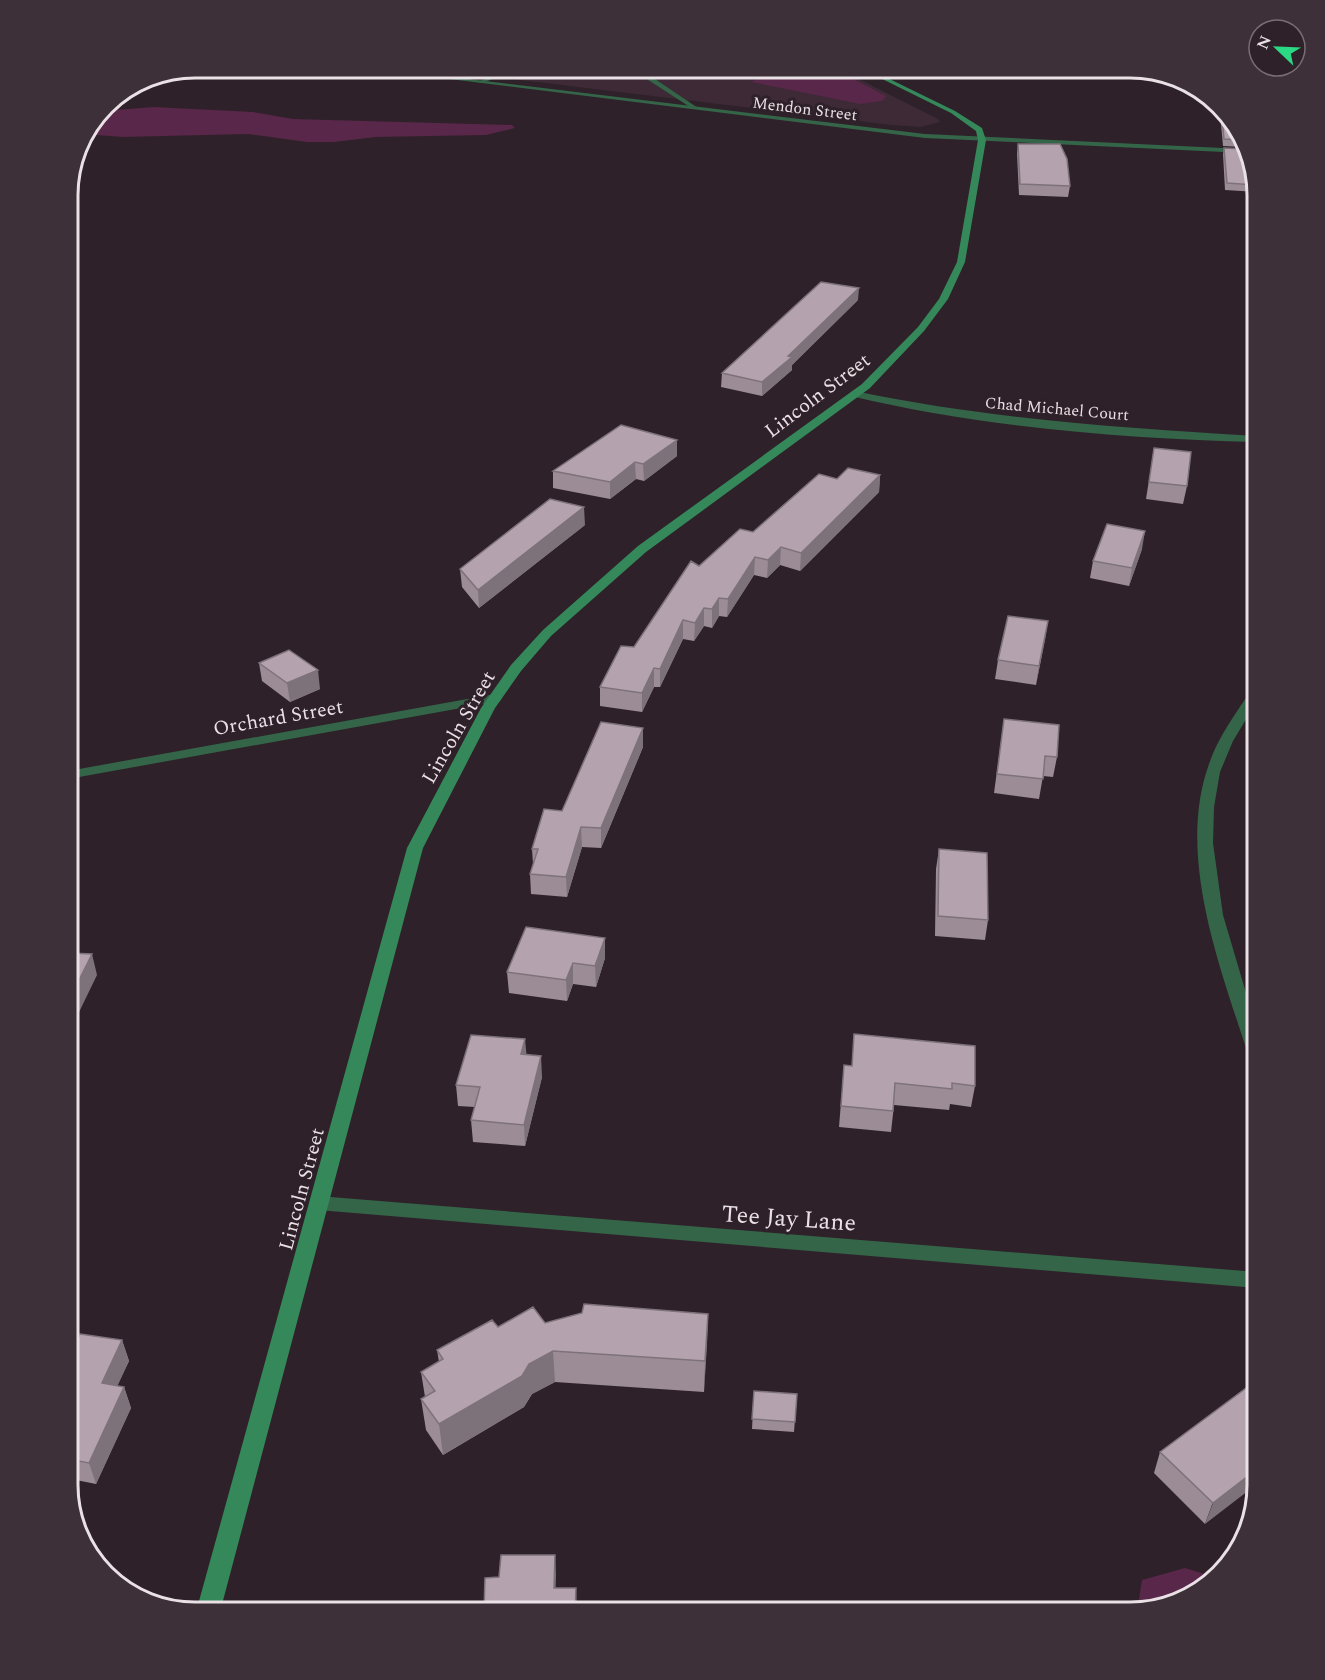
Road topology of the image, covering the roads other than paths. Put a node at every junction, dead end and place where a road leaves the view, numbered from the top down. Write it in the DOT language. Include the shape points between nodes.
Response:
graph roads {
  1 [pos="447,78"];
  2 [pos="491,78"];
  3 [pos="649,78"];
  4 [pos="883,78"];
  5 [pos="480,82"];
  6 [pos="694,108"];
  7 [pos="982,140"];
  8 [pos="1238,151"];
  9 [pos="855,394"];
  10 [pos="1247,438"];
  11 [pos="495,698"];
  12 [pos="1247,706"];
  13 [pos="78,773"];
  14 [pos="1247,1024"];
  15 [pos="318,1203"];
  16 [pos="1247,1279"];
  17 [pos="211,1602"];
  1 -- 5 [label="street, Mendon Street"];
  2 -- 5 [label="street"];
  3 -- 6 [label="street"];
  4 -- 7 [label="main road" via="953,112 979,130"];
  5 -- 6 [label="street, Mendon Street"];
  6 -- 7 [label="street, Mendon Street"];
  7 -- 8 [label="street, Mendon Street"];
  7 -- 9 [label="main road, Lincoln Street" via="961,262 950,286 913,339"];
  9 -- 10 [label="street, Chad Michael Court" via="966,415"];
  9 -- 11 [label="main road, Lincoln Street" via="622,564 539,641"];
  11 -- 13 [label="street, Orchard Street"];
  11 -- 15 [label="main road, Lincoln Street" via="415,848"];
  12 -- 14 [label="street" via="1213,771 1204,827 1211,897"];
  15 -- 16 [label="street, Tee Jay Lane"];
  15 -- 17 [label="main road, Lincoln Street"];
}
